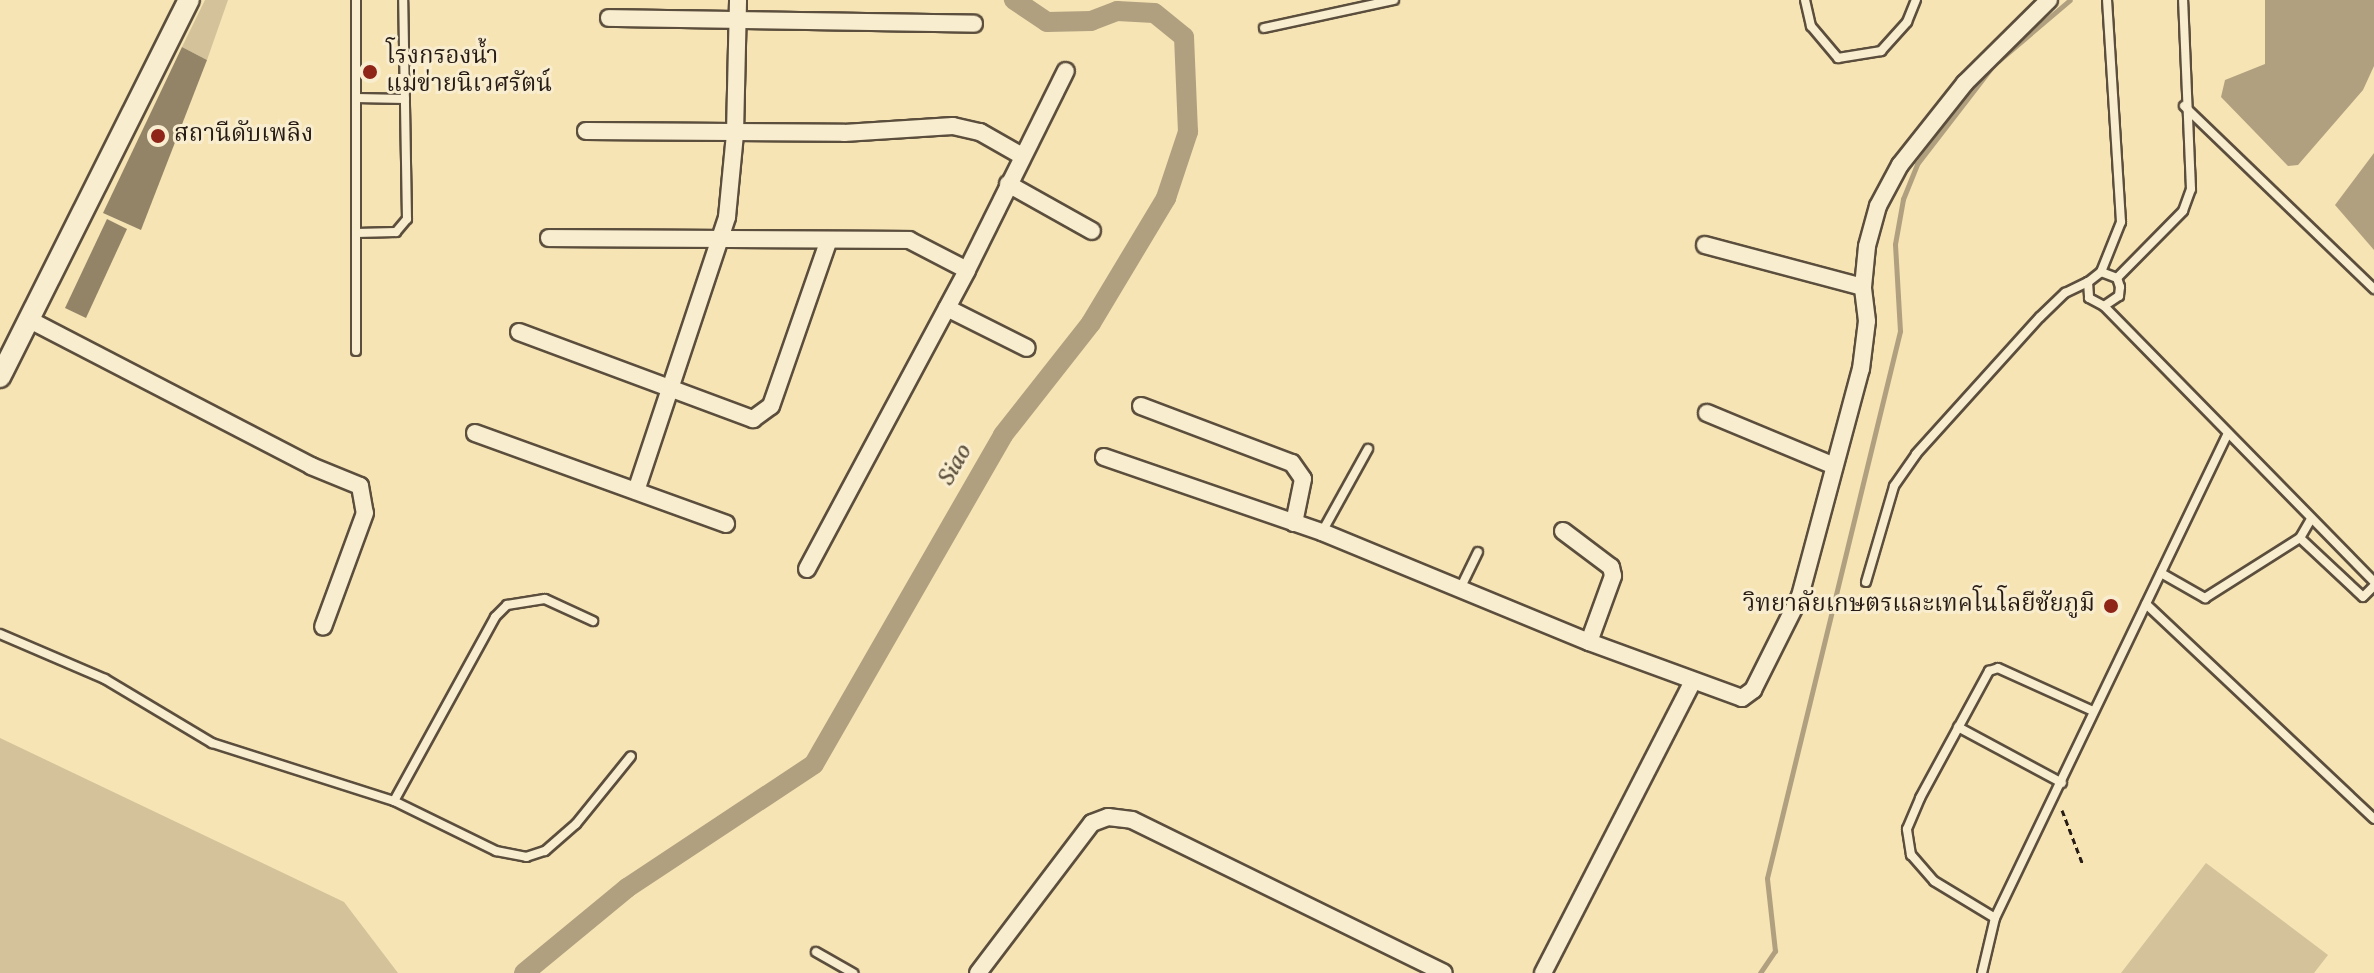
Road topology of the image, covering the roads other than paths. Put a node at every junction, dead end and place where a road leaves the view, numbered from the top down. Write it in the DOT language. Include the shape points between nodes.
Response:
graph roads {
  1 [pos="189,0"];
  2 [pos="356,0"];
  3 [pos="403,0"];
  4 [pos="738,0"];
  5 [pos="1394,0"];
  6 [pos="1805,0"];
  7 [pos="1916,0"];
  8 [pos="2049,0"];
  9 [pos="2107,0"];
  10 [pos="2183,0"];
  11 [pos="609,18"];
  12 [pos="739,23"];
  13 [pos="974,24"];
  14 [pos="1264,28"];
  15 [pos="1066,71"];
  16 [pos="356,98"];
  17 [pos="405,99"];
  18 [pos="2184,106"];
  19 [pos="586,131"];
  20 [pos="735,134"];
  21 [pos="1022,156"];
  22 [pos="1008,184"];
  23 [pos="1092,231"];
  24 [pos="356,233"];
  25 [pos="549,238"];
  26 [pos="720,240"];
  27 [pos="828,242"];
  28 [pos="1705,245"];
  29 [pos="967,270"];
  30 [pos="2101,272"];
  31 [pos="2117,278"];
  32 [pos="2088,282"];
  33 [pos="1863,287"];
  34 [pos="2374,289"];
  35 [pos="2104,306"];
  36 [pos="947,308"];
  37 [pos="28,319"];
  38 [pos="519,332"];
  39 [pos="1027,348"];
  40 [pos="356,351"];
  41 [pos="0,377"];
  42 [pos="668,391"];
  43 [pos="1141,406"];
  44 [pos="1707,413"];
  45 [pos="475,433"];
  46 [pos="2227,435"];
  47 [pos="1368,449"];
  48 [pos="1104,457"];
  49 [pos="1832,465"];
  50 [pos="636,491"];
  51 [pos="2311,519"];
  52 [pos="1294,523"];
  53 [pos="726,524"];
  54 [pos="1563,531"];
  55 [pos="1322,532"];
  56 [pos="2300,538"];
  57 [pos="1478,552"];
  58 [pos="807,569"];
  59 [pos="2161,573"];
  60 [pos="1866,582"];
  61 [pos="2374,584"];
  62 [pos="1460,589"];
  63 [pos="2146,604"];
  64 [pos="593,621"];
  65 [pos="323,627"];
  66 [pos="0,634"];
  67 [pos="1589,642"];
  68 [pos="1692,683"];
  69 [pos="2093,711"];
  70 [pos="1958,727"];
  71 [pos="631,756"];
  72 [pos="2062,783"];
  73 [pos="394,801"];
  74 [pos="2374,819"];
  75 [pos="1995,918"];
  76 [pos="816,952"];
  77 [pos="853,973"];
  78 [pos="978,973"];
  79 [pos="1444,973"];
  80 [pos="1543,973"];
  81 [pos="1982,973"];
  1 -- 37 [label="street"];
  2 -- 16 [label="lane"];
  3 -- 17 [label="lane"];
  4 -- 12 [label="street"];
  5 -- 14 [label="lane"];
  6 -- 7 [label="lane" via="1811,26 1838,58 1881,51 1907,22"];
  8 -- 33 [label="street" via="1965,83 1900,165 1878,206"];
  9 -- 30 [label="lane" via="2121,222"];
  10 -- 18 [label="lane"];
  11 -- 12 [label="street"];
  12 -- 13 [label="street"];
  12 -- 20 [label="street"];
  15 -- 21 [label="street"];
  16 -- 17 [label="lane"];
  16 -- 24 [label="lane"];
  17 -- 24 [label="lane" via="407,219 396,232"];
  18 -- 31 [label="lane" via="2191,189 2183,211"];
  18 -- 34 [label="lane"];
  19 -- 20 [label="street"];
  20 -- 21 [label="street" via="953,126 980,132"];
  20 -- 26 [label="street"];
  21 -- 22 [label="street"];
  22 -- 23 [label="street"];
  22 -- 29 [label="street"];
  24 -- 40 [label="lane"];
  25 -- 26 [label="street"];
  26 -- 27 [label="street"];
  26 -- 42 [label="street"];
  27 -- 29 [label="street" via="917,241"];
  27 -- 42 [label="street" via="771,406 762,416 737,415"];
  28 -- 33 [label="street"];
  29 -- 36 [label="street"];
  30 -- 31 [label="lane"];
  30 -- 32 [label="lane"];
  31 -- 35 [label="lane" via="2119,296"];
  32 -- 35 [label="lane" via="2089,298"];
  32 -- 60 [label="lane" via="2065,293 2040,317 1916,454 1894,486"];
  33 -- 49 [label="street" via="1867,321 1861,369"];
  35 -- 46 [label="lane"];
  36 -- 39 [label="street"];
  36 -- 58 [label="street"];
  37 -- 41 [label="street"];
  37 -- 65 [label="street" via="311,466 360,486 365,513"];
  38 -- 42 [label="street"];
  42 -- 50 [label="street"];
  43 -- 52 [label="street" via="1297,467 1303,479"];
  44 -- 49 [label="street"];
  45 -- 50 [label="street"];
  46 -- 51 [label="lane"];
  46 -- 59 [label="lane"];
  47 -- 55 [label="lane"];
  48 -- 52 [label="street"];
  49 -- 68 [label="street" via="1800,596 1753,690 1742,698"];
  50 -- 53 [label="street"];
  51 -- 56 [label="lane"];
  51 -- 61 [label="lane"];
  52 -- 55 [label="street"];
  54 -- 67 [label="street" via="1611,567 1613,576"];
  55 -- 62 [label="street"];
  56 -- 59 [label="lane" via="2205,598"];
  56 -- 61 [label="lane" via="2363,597"];
  57 -- 62 [label="lane"];
  59 -- 63 [label="lane"];
  62 -- 67 [label="street"];
  63 -- 69 [label="lane"];
  63 -- 74 [label="lane"];
  64 -- 73 [label="lane" via="545,599 507,605 495,617"];
  66 -- 73 [label="lane" via="115,684 212,743"];
  67 -- 68 [label="street"];
  68 -- 80 [label="street"];
  69 -- 70 [label="lane" via="1998,668 1989,671"];
  69 -- 72 [label="lane"];
  70 -- 72 [label="lane"];
  70 -- 75 [label="lane" via="1907,829 1911,855 1934,881"];
  71 -- 73 [label="lane" via="576,824 545,851 526,857 496,851"];
  72 -- 75 [label="lane"];
  75 -- 81 [label="lane"];
  76 -- 77 [label="lane"];
  78 -- 79 [label="street" via="1092,823 1108,817 1132,820"];
}
